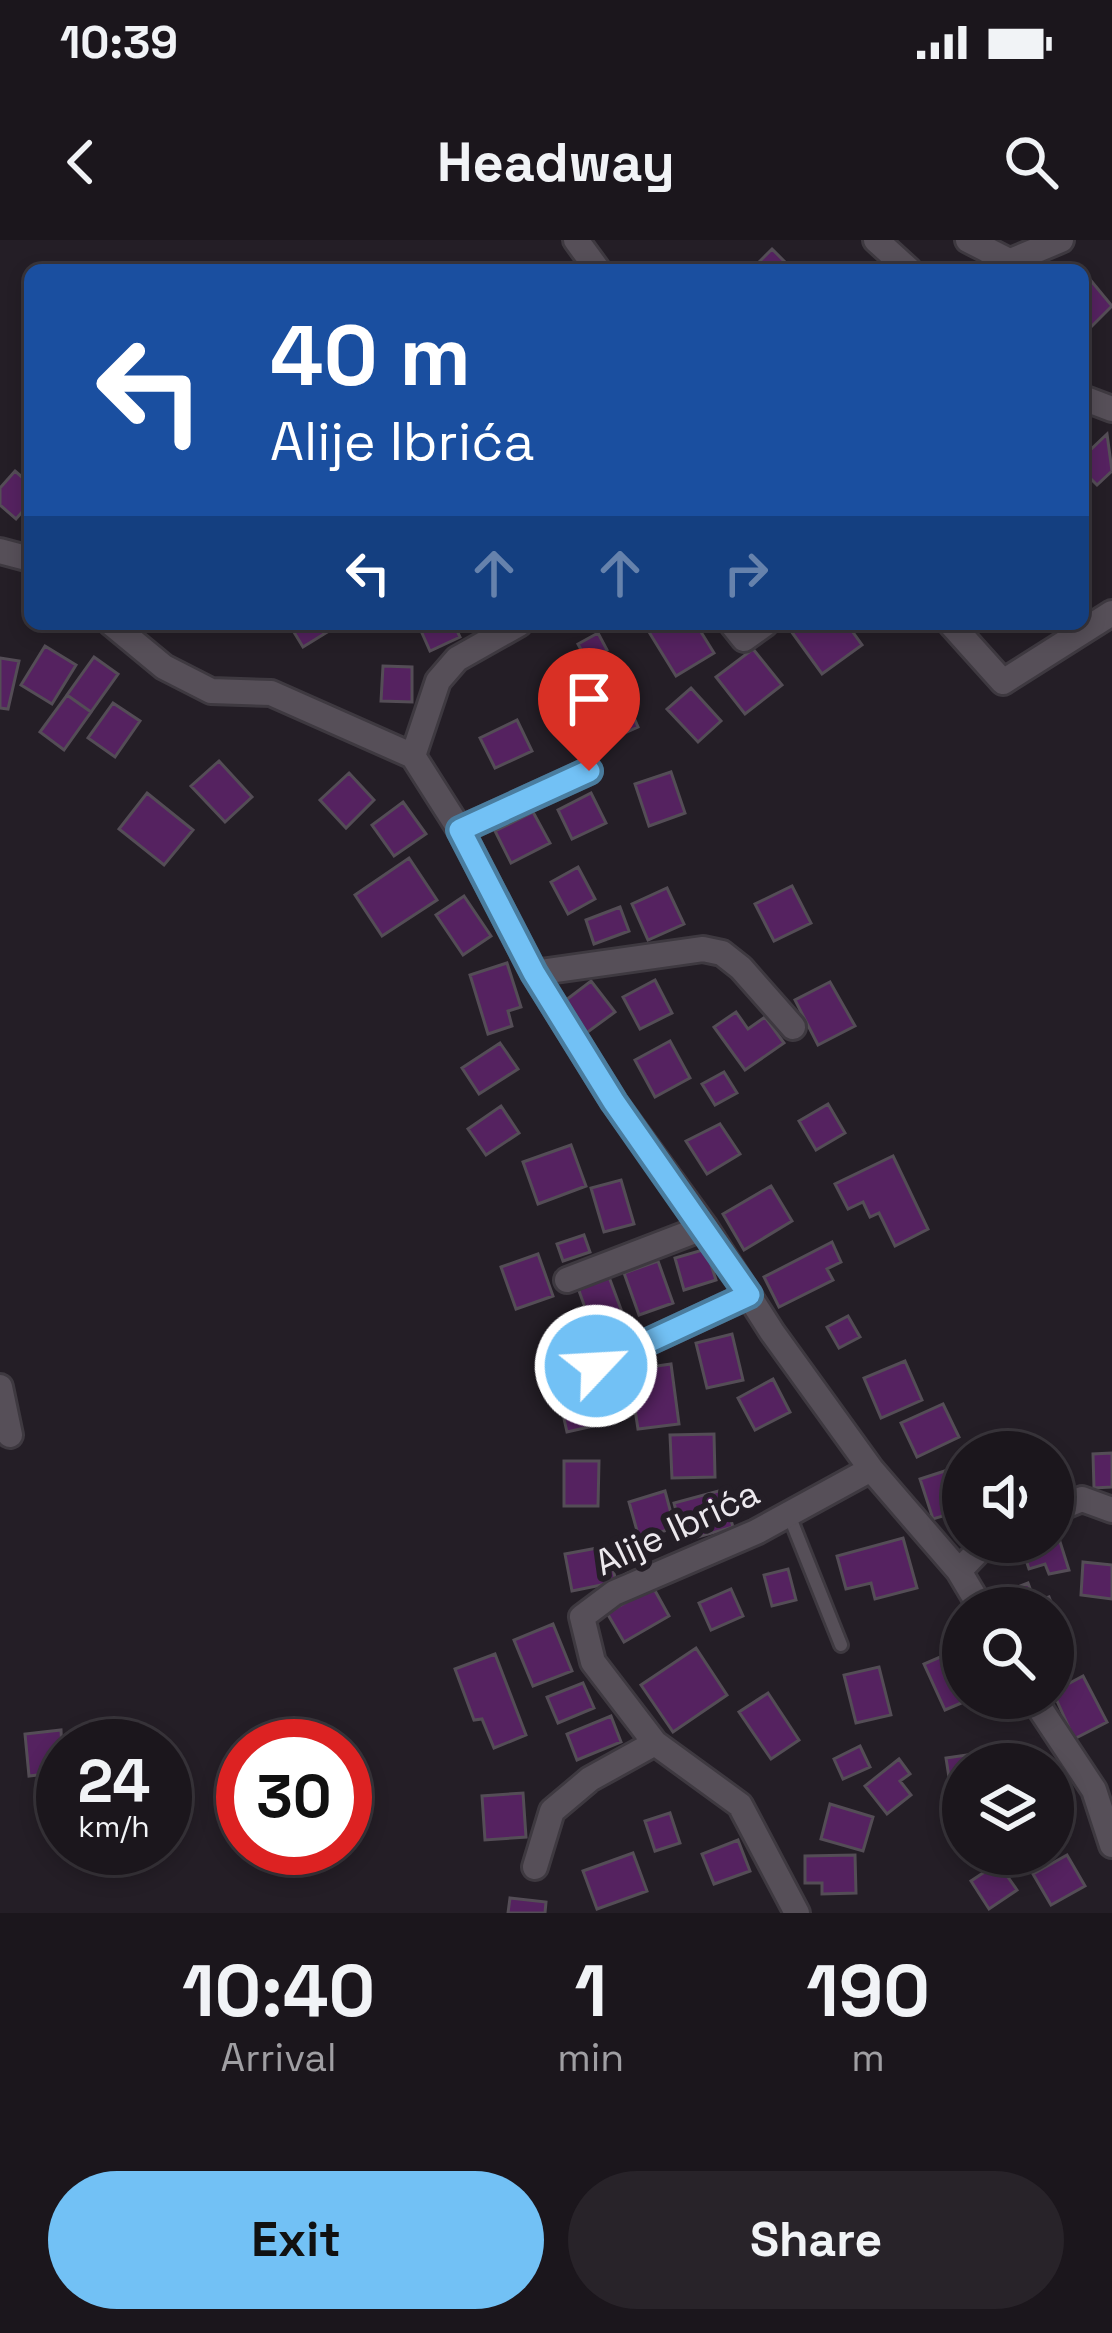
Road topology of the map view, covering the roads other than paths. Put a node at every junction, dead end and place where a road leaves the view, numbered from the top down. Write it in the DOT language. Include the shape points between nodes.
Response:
graph roads {
  1 [pos="876,240"];
  2 [pos="968,240"];
  3 [pos="1061,240"];
  4 [pos="902,264"];
  5 [pos="997,264"];
  6 [pos="1004,264"];
  7 [pos="119,630"];
  8 [pos="508,630"];
  9 [pos="956,630"];
  10 [pos="1085,630"];
  11 [pos="412,756"];
  12 [pos="589,771"];
  13 [pos="460,830"];
  14 [pos="534,973"];
  15 [pos="793,1027"];
  16 [pos="705,1227"];
  17 [pos="567,1280"];
  18 [pos="749,1295"];
  19 [pos="596,1366"];
  20 [pos="0,1387"];
  21 [pos="10,1435"];
  22 [pos="872,1469"];
  23 [pos="1074,1502"];
  24 [pos="1112,1510"];
  25 [pos="789,1515"];
  26 [pos="967,1563"];
  27 [pos="959,1571"];
  28 [pos="969,1587"];
  29 [pos="841,1645"];
  30 [pos="1047,1719"];
  31 [pos="655,1743"];
  32 [pos="1112,1845"];
  33 [pos="535,1867"];
  34 [pos="797,1913"];
  1 -- 4 [label="street"];
  2 -- 5 [label="street"];
  3 -- 6 [label="street"];
  7 -- 11 [label="street" via="164,667 211,691 271,693"];
  8 -- 11 [label="street" via="457,659 438,681"];
  9 -- 10 [label="street" via="1003,682"];
  11 -- 13 [label="street"];
  12 -- 13 [label="street"];
  13 -- 14 [label="street"];
  14 -- 15 [label="street" via="703,949 741,968"];
  14 -- 16 [label="street"];
  16 -- 17 [label="street"];
  16 -- 18 [label="street"];
  18 -- 19 [label="street"];
  18 -- 22 [label="street"];
  20 -- 21 [label="street"];
  22 -- 25 [label="street, Alije Ibrića"];
  22 -- 27 [label="street"];
  23 -- 24 [label="street"];
  25 -- 29 [label="lane"];
  25 -- 31 [label="street, Alije Ibrića" via="614,1593 582,1618 593,1662"];
  26 -- 27 [label="street"];
  27 -- 28 [label="street"];
  30 -- 32 [label="street" via="1094,1790"];
  31 -- 33 [label="street" via="552,1811"];
  31 -- 34 [label="street, Alije Ibrića" via="740,1805"];
}
